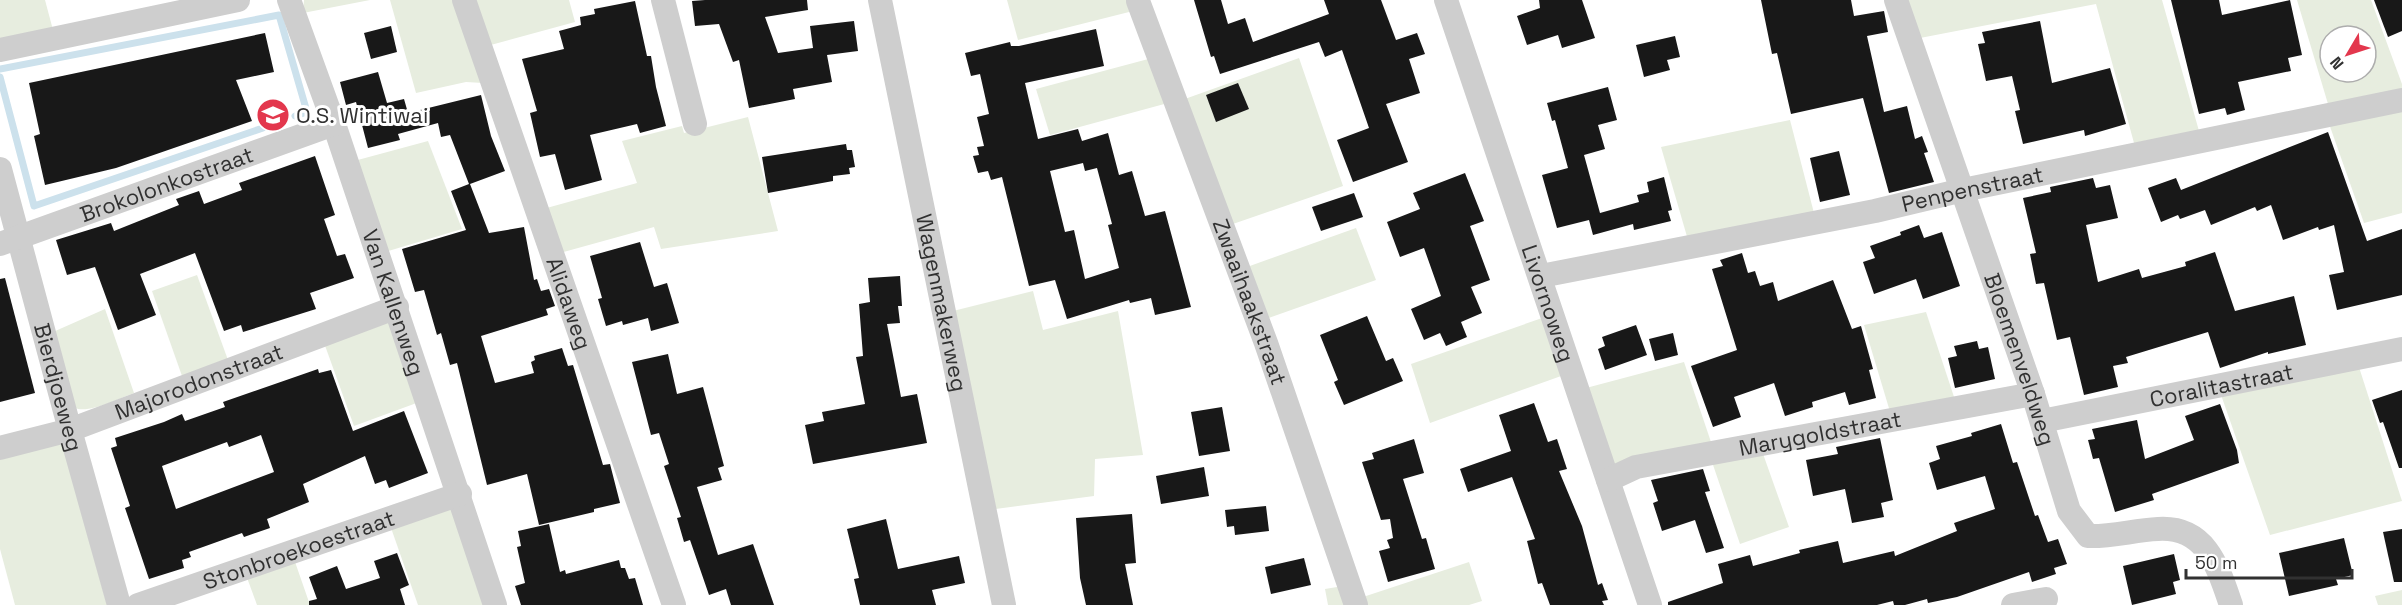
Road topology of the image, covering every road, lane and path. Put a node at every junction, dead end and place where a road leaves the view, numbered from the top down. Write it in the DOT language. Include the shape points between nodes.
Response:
graph roads {
  1 [pos="238,0"];
  2 [pos="289,0"];
  3 [pos="465,0"];
  4 [pos="663,0"];
  5 [pos="880,0"];
  6 [pos="1138,0"];
  7 [pos="1446,0"];
  8 [pos="1896,0"];
  9 [pos="0,50"];
  10 [pos="2402,100"];
  11 [pos="334,124"];
  12 [pos="695,124"];
  13 [pos="0,169"];
  14 [pos="1962,190"];
  15 [pos="9,241"];
  16 [pos="1541,276"];
  17 [pos="397,307"];
  18 [pos="2402,350"];
  19 [pos="2034,394"];
  20 [pos="2042,421"];
  21 [pos="70,430"];
  22 [pos="0,448"];
  23 [pos="1608,480"];
  24 [pos="460,494"];
  25 [pos="2046,599"];
  26 [pos="119,605"];
  27 [pos="138,605"];
  28 [pos="495,605"];
  29 [pos="674,605"];
  30 [pos="1004,605"];
  31 [pos="1356,605"];
  32 [pos="1650,605"];
  33 [pos="2013,605"];
  34 [pos="2231,605"];
  1 -- 9 [label="street"];
  2 -- 11 [label="street, Van Kallenweg"];
  3 -- 29 [label="street, Alidaweg"];
  4 -- 12 [label="street"];
  5 -- 30 [label="street, Wagenmakerweg"];
  6 -- 31 [label="street, Zwaaihaakstraat" via="1266,343"];
  7 -- 16 [label="street, Livornoweg"];
  8 -- 14 [label="street, Bloemenveldweg"];
  10 -- 14 [label="street, Penpenstraat"];
  11 -- 15 [label="street, Brokolonkostraat"];
  11 -- 17 [label="street, Van Kallenweg"];
  13 -- 15 [label="street, Bierdjoeweg"];
  14 -- 16 [label="street, Penpenstraat" via="1875,211"];
  14 -- 19 [label="street, Bloemenveldweg"];
  15 -- 21 [label="street, Bierdjoeweg"];
  16 -- 23 [label="street, Livornoweg"];
  17 -- 21 [label="street, Majorodonstraat"];
  17 -- 24 [label="street, Van Kallenweg"];
  18 -- 20 [label="street, Coralitastraat"];
  19 -- 20 [label="street, Bloemenveldweg"];
  19 -- 23 [label="street, Marygoldstraat" via="1636,467"];
  20 -- 34 [label="street, Bloemenveldweg" via="2069,511 2088,536 2159,529 2198,540 2212,556"];
  21 -- 22 [label="street, Majorodonstraat"];
  21 -- 26 [label="street, Bierdjoeweg"];
  23 -- 32 [label="street, Livornoweg"];
  24 -- 27 [label="street, Stonbroekoestraat"];
  24 -- 28 [label="street, Van Kallenweg"];
  25 -- 33 [label="street"];
}
